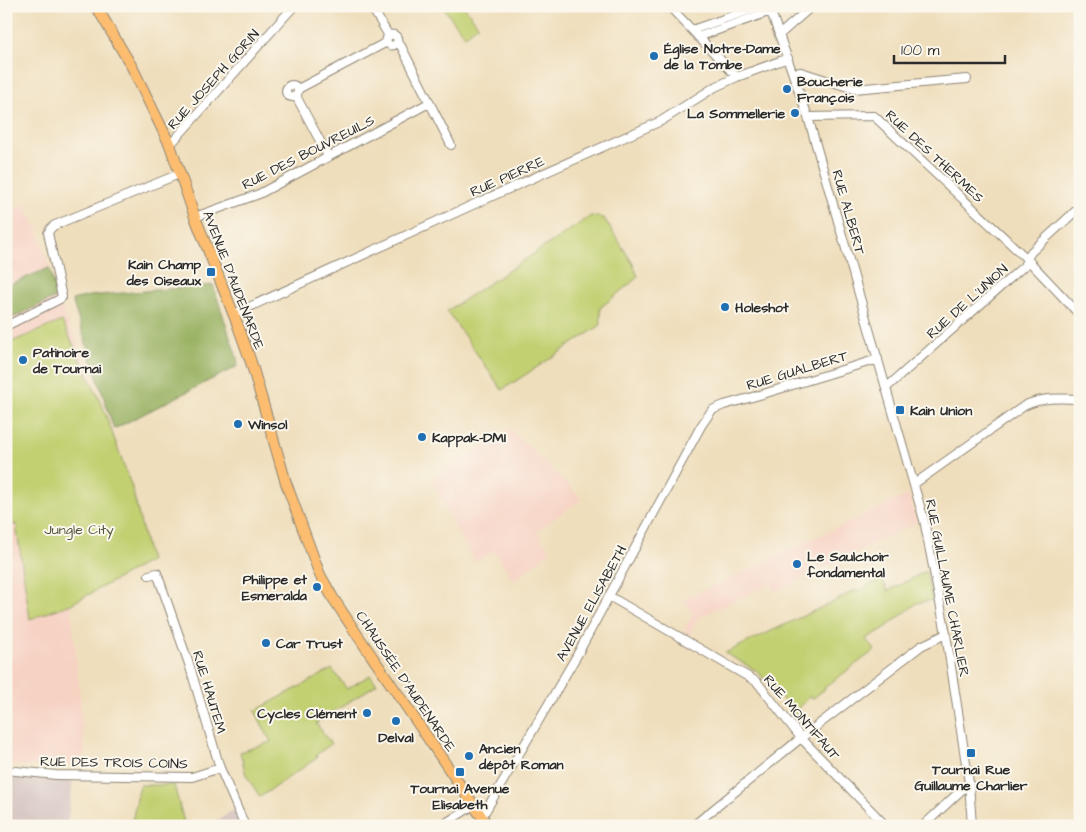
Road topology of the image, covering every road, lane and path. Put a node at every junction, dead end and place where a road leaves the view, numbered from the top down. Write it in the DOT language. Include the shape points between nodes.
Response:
graph roads {
  1 [pos="96,6"];
  2 [pos="294,6"];
  3 [pos="371,6"];
  4 [pos="669,6"];
  5 [pos="761,6"];
  6 [pos="812,6"];
  7 [pos="770,9"];
  8 [pos="748,15"];
  9 [pos="726,23"];
  10 [pos="692,30"];
  11 [pos="779,35"];
  12 [pos="698,37"];
  13 [pos="388,39"];
  14 [pos="788,58"];
  15 [pos="793,73"];
  16 [pos="737,77"];
  17 [pos="967,79"];
  18 [pos="429,103"];
  19 [pos="808,118"];
  20 [pos="451,145"];
  21 [pos="170,146"];
  22 [pos="328,156"];
  23 [pos="179,174"];
  24 [pos="1080,207"];
  25 [pos="195,217"];
  26 [pos="1026,259"];
  27 [pos="234,314"];
  28 [pos="1080,314"];
  29 [pos="6,326"];
  30 [pos="878,359"];
  31 [pos="886,388"];
  32 [pos="1080,400"];
  33 [pos="724,405"];
  34 [pos="914,484"];
  35 [pos="320,575"];
  36 [pos="149,576"];
  37 [pos="609,596"];
  38 [pos="946,634"];
  39 [pos="801,738"];
  40 [pos="220,768"];
  41 [pos="6,770"];
  42 [pos="969,783"];
  43 [pos="474,806"];
  44 [pos="485,822"];
  45 [pos="245,826"];
  46 [pos="441,826"];
  47 [pos="693,826"];
  48 [pos="886,826"];
  49 [pos="923,826"];
  50 [pos="972,826"];
  1 -- 21 [label="main road, AVENUE D'AUDENARDE" via="132,67"];
  2 -- 21 [label="street, RUE JOSEPH GORIN"];
  3 -- 13 [label="street"];
  4 -- 10 [label="street"];
  5 -- 8 [label="street"];
  6 -- 11 [label="street"];
  7 -- 8 [label="street"];
  7 -- 11 [label="street, RUE ALBERT"];
  8 -- 9 [label="street"];
  9 -- 10 [label="street"];
  9 -- 12 [label="street"];
  10 -- 12 [label="street"];
  11 -- 14 [label="street, RUE ALBERT"];
  12 -- 16 [label="street"];
  13 -- 18 [label="street" via="389,45 397,43 401,46"];
  13 -- 22 [label="street" via="297,92"];
  14 -- 15 [label="street, RUE ALBERT"];
  14 -- 16 [label="street, RUE PIERRE"];
  15 -- 17 [label="street" via="801,72 854,89"];
  15 -- 19 [label="street, RUE ALBERT"];
  16 -- 27 [label="street, RUE PIERRE" via="661,121"];
  18 -- 20 [label="street"];
  18 -- 22 [label="street, RUE DES BOUVREUILS"];
  19 -- 26 [label="street, RUE DES THERMES" via="874,116"];
  19 -- 30 [label="street, RUE ALBERT"];
  21 -- 23 [label="main road, AVENUE D'AUDENARDE"];
  22 -- 25 [label="street, RUE DES BOUVREUILS" via="259,194"];
  23 -- 25 [label="main road, AVENUE D'AUDENARDE"];
  23 -- 29 [label="street" via="51,228 48,233 62,297"];
  24 -- 26 [label="street, RUE DE L'UNION"];
  25 -- 27 [label="main road, AVENUE D'AUDENARDE"];
  26 -- 28 [label="street, RUE DES THERMES"];
  26 -- 31 [label="street, RUE DE L'UNION" via="1024,266"];
  27 -- 35 [label="main road, AVENUE D'AUDENARDE" via="286,483"];
  30 -- 31 [label="street, RUE GUILLAUME CHARLIER"];
  30 -- 33 [label="street, RUE GUALBERT"];
  31 -- 34 [label="street, RUE GUILLAUME CHARLIER"];
  32 -- 34 [label="street" via="1048,399 1024,406"];
  33 -- 37 [label="street, AVENUE ELISABETH" via="712,410 701,426"];
  34 -- 38 [label="street, RUE GUILLAUME CHARLIER"];
  35 -- 43 [label="main road, CHAUSSÉE D'AUDENARDE"];
  36 -- 40 [label="street, RUE HAUTEM" via="157,573 190,667"];
  37 -- 39 [label="street, RUE MONTIFAUT" via="757,682"];
  37 -- 44 [label="street, AVENUE ELISABETH"];
  38 -- 39 [label="street" via="921,646"];
  38 -- 42 [label="street, RUE GUILLAUME CHARLIER"];
  39 -- 47 [label="street"];
  39 -- 48 [label="street, RUE MONTIFAUT"];
  40 -- 41 [label="street, RUE DES TROIS COINS" via="192,778 56,775"];
  40 -- 45 [label="street, RUE HAUTEM"];
  42 -- 49 [label="street"];
  42 -- 50 [label="street, RUE GUILLAUME CHARLIER"];
  43 -- 44 [label="main road, CHAUSSÉE D'AUDENARDE"];
  43 -- 46 [label="street"];
}
